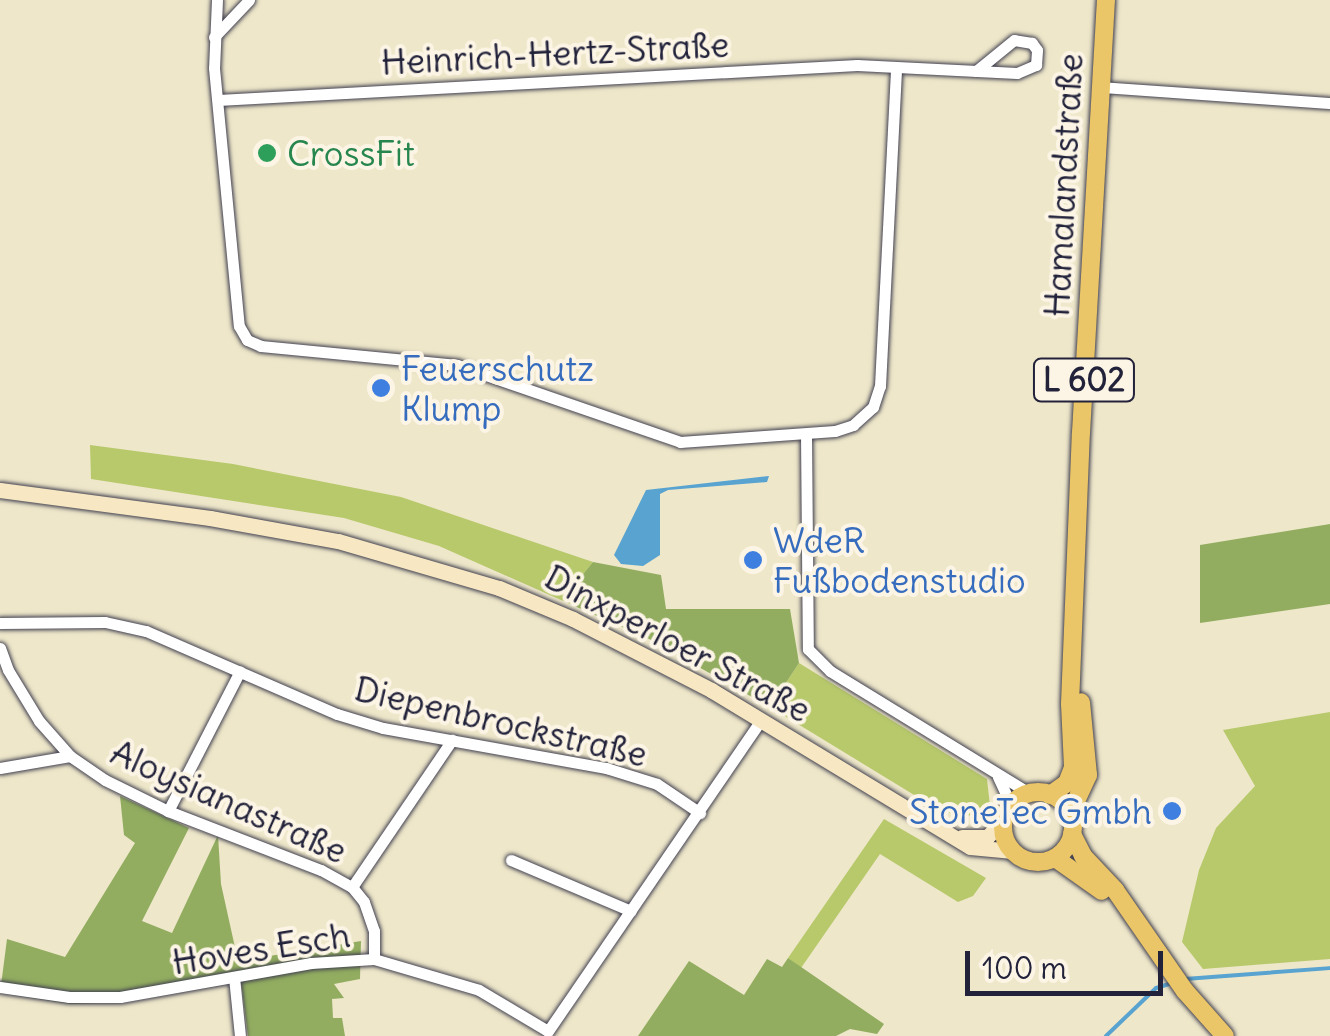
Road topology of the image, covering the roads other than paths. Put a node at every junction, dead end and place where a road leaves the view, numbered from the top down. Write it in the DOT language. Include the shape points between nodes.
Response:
graph roads {
  1 [pos="216,0"];
  2 [pos="249,0"];
  3 [pos="1106,0"];
  4 [pos="214,37"];
  5 [pos="896,68"];
  6 [pos="976,70"];
  7 [pos="1101,87"];
  8 [pos="218,100"];
  9 [pos="1330,103"];
  10 [pos="806,434"];
  11 [pos="0,490"];
  12 [pos="0,623"];
  13 [pos="0,648"];
  14 [pos="240,671"];
  15 [pos="1073,672"];
  16 [pos="762,720"];
  17 [pos="452,740"];
  18 [pos="70,756"];
  19 [pos="0,768"];
  20 [pos="992,770"];
  21 [pos="1029,794"];
  22 [pos="1050,794"];
  23 [pos="168,811"];
  24 [pos="700,813"];
  25 [pos="1007,813"];
  26 [pos="1070,814"];
  27 [pos="1072,834"];
  28 [pos="953,836"];
  29 [pos="1013,852"];
  30 [pos="1055,858"];
  31 [pos="511,860"];
  32 [pos="352,887"];
  33 [pos="632,911"];
  34 [pos="1130,913"];
  35 [pos="374,959"];
  36 [pos="234,978"];
  37 [pos="0,986"];
  38 [pos="240,1036"];
  39 [pos="1224,1036"];
  1 -- 4 [label="street"];
  2 -- 4 [label="street"];
  3 -- 7 [label="main road, Hamalandstraße / L 602"];
  4 -- 8 [label="street"];
  5 -- 6 [label="street, Heinrich-Hertz-Straße"];
  5 -- 8 [label="street, Heinrich-Hertz-Straße" via="764,69"];
  5 -- 10 [label="street" via="878,396 853,426"];
  6 -- 6 [label="street, Heinrich-Hertz-Straße" via="1028,70 1036,65 1037,50 1014,40"];
  7 -- 9 [label="street"];
  7 -- 15 [label="main road, Hamalandstraße / L 602"];
  8 -- 10 [label="street" via="243,334 261,346 457,365 680,442"];
  10 -- 20 [label="street" via="808,650 830,672"];
  11 -- 16 [label="main road, Dinxperloer Straße" via="235,522 429,564 573,618"];
  12 -- 14 [label="street, Diepenbrockstraße" via="105,622 168,638"];
  13 -- 18 [label="street, Aloysianastraße" via="39,721"];
  14 -- 17 [label="street, Diepenbrockstraße" via="338,714"];
  14 -- 23 [label="street"];
  15 -- 22 [label="main road, Hamalandstraße / L 602" via="1073,766 1066,783"];
  15 -- 26 [label="main road, Hamalandstraße / L 602" via="1088,776"];
  16 -- 24 [label="street, Hoves Esch"];
  16 -- 28 [label="main road, Dinxperloer Straße"];
  17 -- 24 [label="street, Diepenbrockstraße" via="606,768 657,784"];
  17 -- 32 [label="street"];
  18 -- 19 [label="street, Aloysianastraße"];
  18 -- 23 [label="street, Aloysianastraße"];
  20 -- 21 [label="street"];
  20 -- 25 [label="street" via="1006,787"];
  21 -- 22 [label="main road"];
  21 -- 25 [label="main road"];
  22 -- 26 [label="main road"];
  23 -- 32 [label="street, Aloysianastraße"];
  24 -- 33 [label="street, Hoves Esch"];
  25 -- 28 [label="main road" via="987,837"];
  25 -- 29 [label="main road" via="1003,831"];
  26 -- 27 [label="main road, L 602"];
  27 -- 30 [label="main road"];
  27 -- 34 [label="main road"];
  28 -- 29 [label="main road, Dinxperloer Straße" via="970,847"];
  29 -- 30 [label="main road" via="1028,861"];
  30 -- 34 [label="main road"];
  31 -- 33 [label="street"];
  32 -- 35 [label="street, Aloysianastraße" via="374,931"];
  33 -- 35 [label="street, Hoves Esch" via="548,1031 479,990"];
  34 -- 39 [label="main road"];
  35 -- 36 [label="street, Hoves Esch"];
  36 -- 37 [label="street, Hoves Esch" via="120,998"];
  36 -- 38 [label="street"];
}
